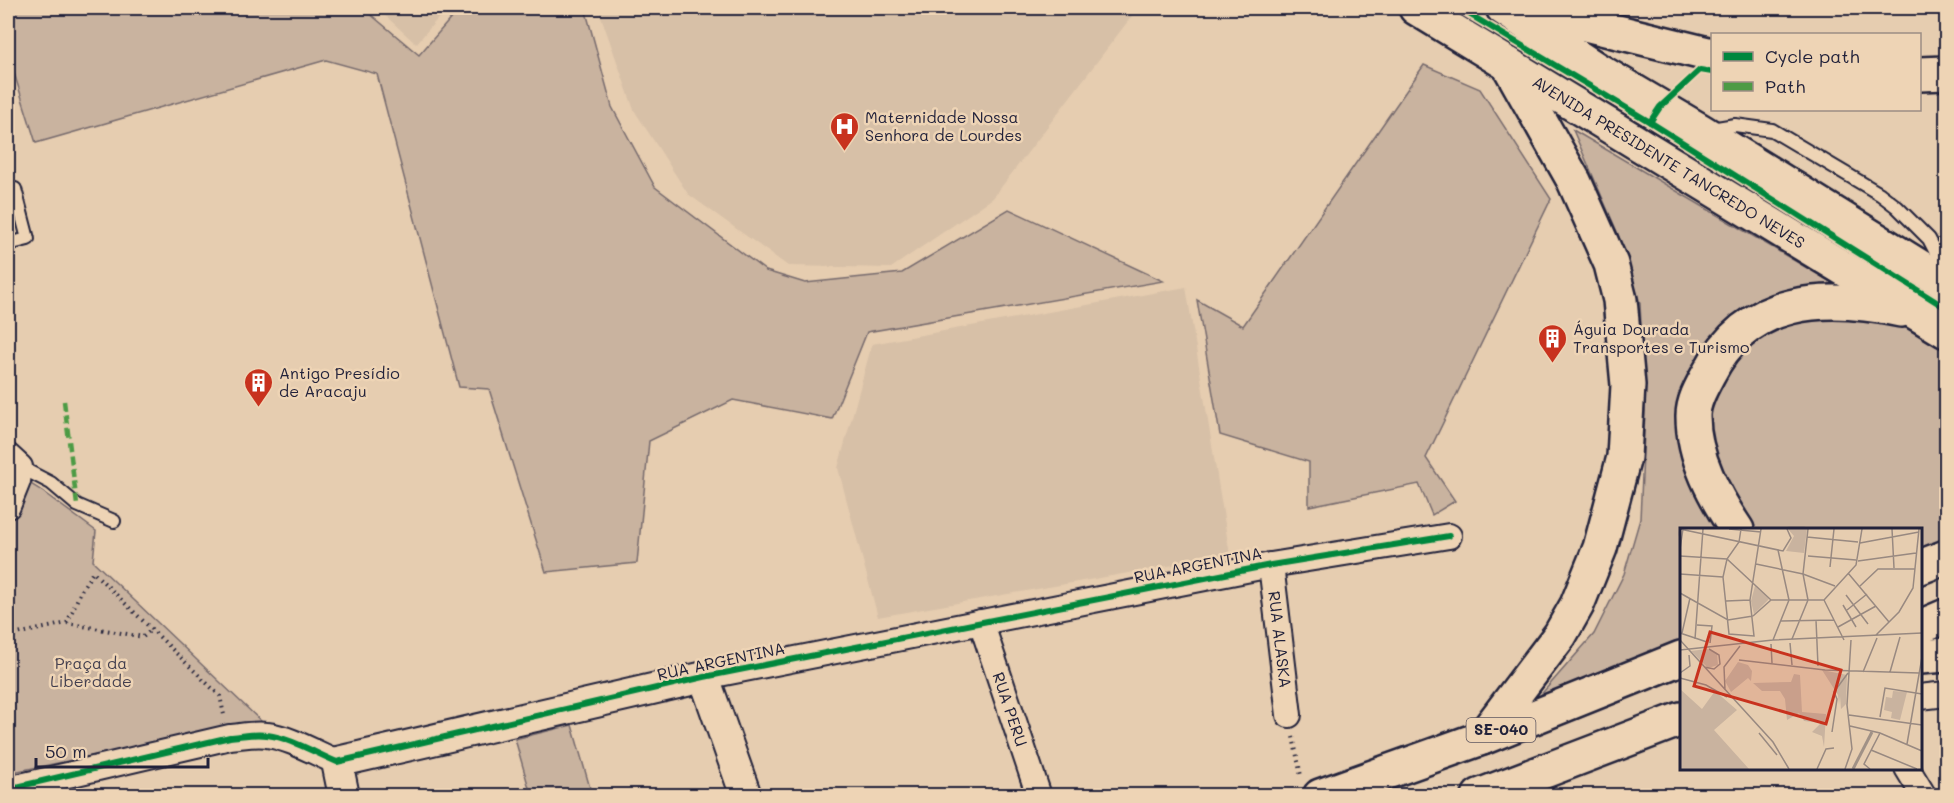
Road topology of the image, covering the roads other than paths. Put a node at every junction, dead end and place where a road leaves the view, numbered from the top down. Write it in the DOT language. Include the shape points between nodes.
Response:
graph roads {
  1 [pos="1416,8"];
  2 [pos="1503,8"];
  3 [pos="1537,8"];
  4 [pos="1583,16"];
  5 [pos="1711,54"];
  6 [pos="1508,64"];
  7 [pos="1947,73"];
  8 [pos="1921,74"];
  9 [pos="1701,131"];
  10 [pos="8,191"];
  11 [pos="8,244"];
  12 [pos="1947,273"];
  13 [pos="1947,283"];
  14 [pos="1934,323"];
  15 [pos="14,462"];
  16 [pos="8,506"];
  17 [pos="114,521"];
  18 [pos="1736,528"];
  19 [pos="1449,536"];
  20 [pos="1947,557"];
  21 [pos="1271,565"];
  22 [pos="1921,567"];
  23 [pos="1947,616"];
  24 [pos="981,622"];
  25 [pos="1921,627"];
  26 [pos="1947,655"];
  27 [pos="1921,657"];
  28 [pos="1680,658"];
  29 [pos="704,677"];
  30 [pos="1947,694"];
  31 [pos="1921,698"];
  32 [pos="1289,715"];
  33 [pos="1680,719"];
  34 [pos="1482,738"];
  35 [pos="337,762"];
  36 [pos="1908,770"];
  37 [pos="8,789"];
  38 [pos="1311,790"];
  39 [pos="344,795"];
  40 [pos="746,795"];
  41 [pos="1039,795"];
  42 [pos="1479,795"];
  43 [pos="1924,795"];
  1 -- 6 [label="main road, AVENIDA PRESIDENTE TANCREDO NEVES"];
  2 -- 9 [label="main road"];
  3 -- 4 [label="main road"];
  4 -- 5 [label="main road"];
  6 -- 14 [label="main road, AVENIDA PRESIDENTE TANCREDO NEVES"];
  6 -- 34 [label="main road" via="1599,232 1628,385 1624,458 1603,537 1577,605 1560,635"];
  7 -- 8 [label="main road"];
  9 -- 12 [label="lane" via="1735,125 1772,130 1898,207 1929,239"];
  9 -- 13 [label="main road"];
  10 -- 11 [label="lane" via="15,189 28,238"];
  14 -- 18 [label="main road" via="1867,303 1824,301 1781,309 1755,321 1734,339 1714,364 1693,414 1702,464 1717,501"];
  15 -- 16 [label="street" via="18,481"];
  15 -- 17 [label="lane" via="77,505"];
  19 -- 21 [label="street, RUA ARGENTINA"];
  20 -- 22 [label="main road"];
  21 -- 24 [label="street, RUA ARGENTINA"];
  21 -- 32 [label="street, RUA ALASKA"];
  23 -- 25 [label="main road"];
  24 -- 29 [label="street, RUA ARGENTINA"];
  24 -- 41 [label="street, RUA PERU"];
  26 -- 27 [label="main road"];
  28 -- 34 [label="main road, SE-040"];
  29 -- 35 [label="street, RUA ARGENTINA"];
  29 -- 40 [label="street"];
  30 -- 31 [label="street"];
  33 -- 42 [label="main road"];
  34 -- 38 [label="main road, SE-040"];
  35 -- 37 [label="street" via="268,735 230,737"];
  35 -- 39 [label="street"];
  36 -- 43 [label="street"];
}
